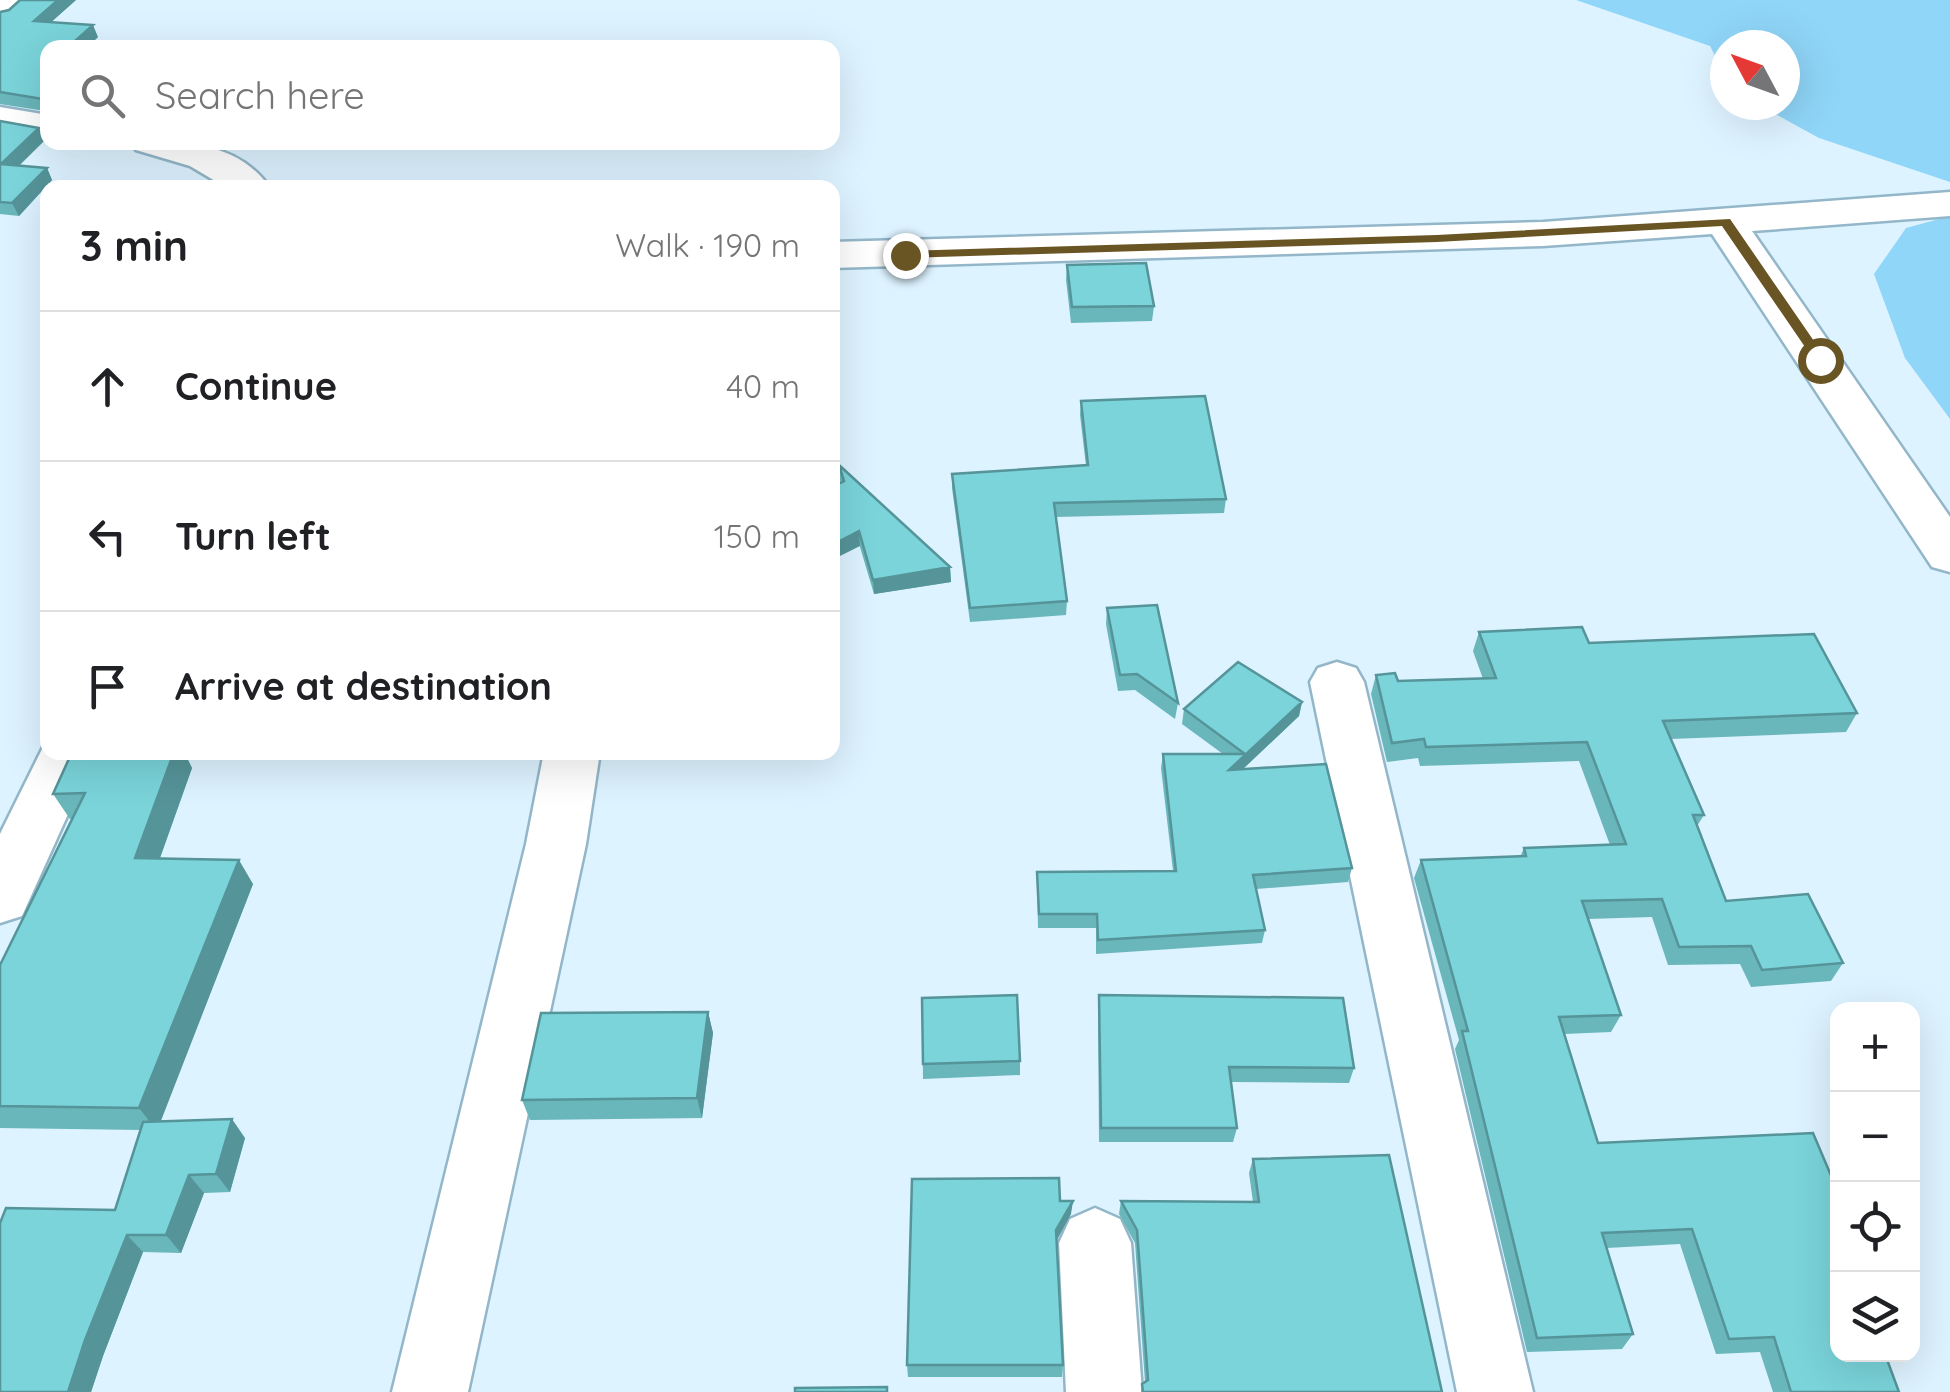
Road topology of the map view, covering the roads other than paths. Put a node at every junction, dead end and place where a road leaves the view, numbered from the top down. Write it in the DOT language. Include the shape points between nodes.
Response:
graph roads {
  1 [pos="15,0"];
  2 [pos="0,12"];
  3 [pos="0,118"];
  4 [pos="40,125"];
  5 [pos="180,150"];
  6 [pos="243,180"];
  7 [pos="1950,204"];
  8 [pos="1725,222"];
  9 [pos="840,255"];
  10 [pos="1950,555"];
  11 [pos="1338,682"];
  12 [pos="64,760"];
  13 [pos="571,760"];
  14 [pos="0,898"];
  15 [pos="1095,1243"];
  16 [pos="430,1392"];
  17 [pos="1104,1392"];
  18 [pos="1495,1392"];
  1 -- 2 [label="street"];
  3 -- 4 [label="street"];
  5 -- 6 [label="street"];
  7 -- 8 [label="street"];
  8 -- 9 [label="street" via="1437,239"];
  8 -- 10 [label="street"];
  11 -- 18 [label="street"];
  12 -- 14 [label="street"];
  13 -- 16 [label="street"];
  15 -- 17 [label="street"];
}
